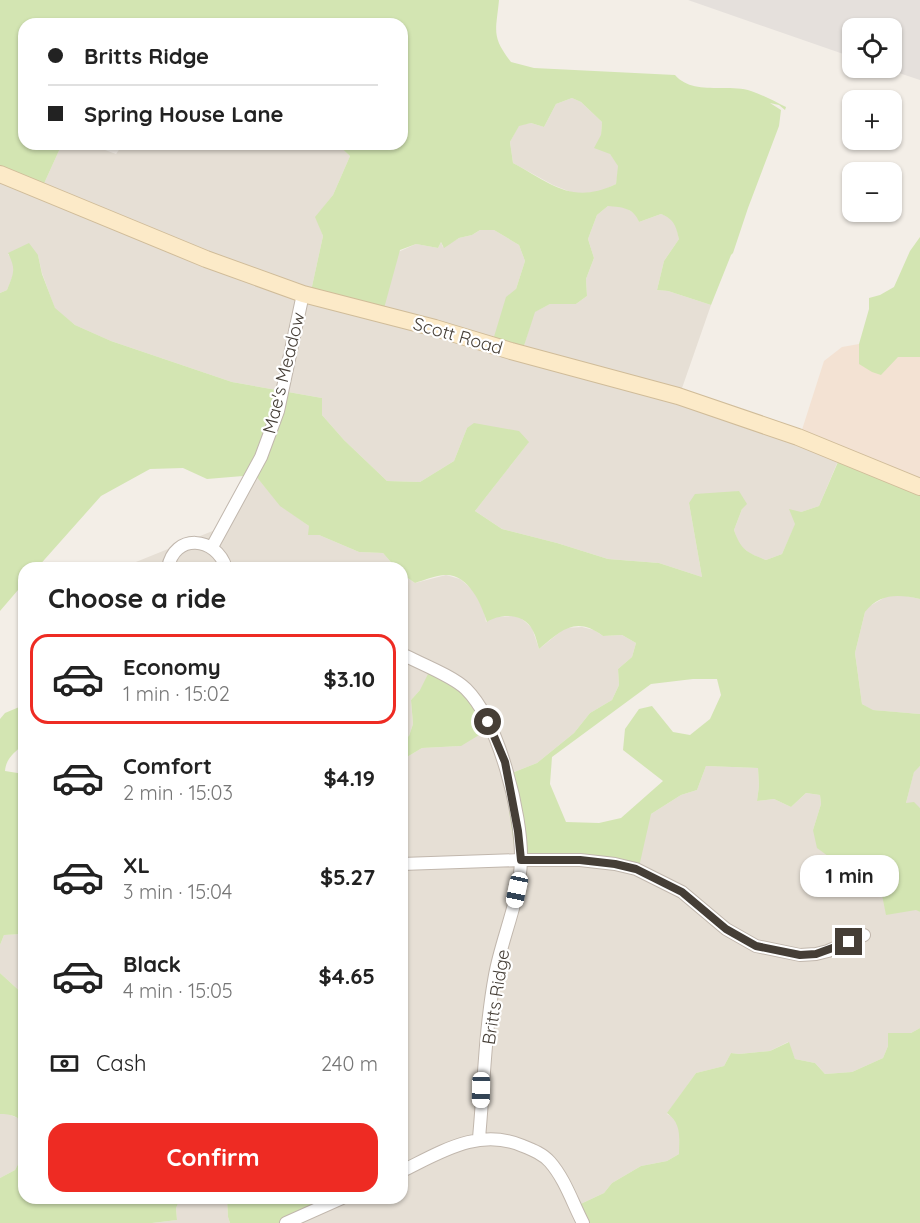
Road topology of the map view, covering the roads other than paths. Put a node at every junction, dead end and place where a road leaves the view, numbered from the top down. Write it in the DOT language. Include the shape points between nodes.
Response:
graph roads {
  1 [pos="0,174"];
  2 [pos="303,294"];
  3 [pos="920,487"];
  4 [pos="212,547"];
  5 [pos="170,562"];
  6 [pos="224,562"];
  7 [pos="408,657"];
  8 [pos="521,860"];
  9 [pos="408,864"];
  10 [pos="864,935"];
  11 [pos="479,1138"];
  12 [pos="408,1168"];
  13 [pos="329,1204"];
  14 [pos="286,1223"];
  15 [pos="583,1223"];
  1 -- 2 [label="street, Scott Road" via="206,259"];
  2 -- 3 [label="street, Scott Road" via="678,396 798,436"];
  2 -- 4 [label="street, Mae's Meadow" via="278,411 261,457"];
  4 -- 5 [label="street" via="185,545 174,553"];
  4 -- 6 [label="street"];
  7 -- 8 [label="street, Britts Ridge" via="464,687 478,703 505,762"];
  8 -- 9 [label="street"];
  8 -- 10 [label="street" via="580,860 636,869 682,892 726,929 756,946 800,955 816,954"];
  8 -- 11 [label="street, Britts Ridge" via="495,975"];
  11 -- 12 [label="street"];
  11 -- 15 [label="street" via="519,1144 550,1162"];
  13 -- 14 [label="street"];
}
